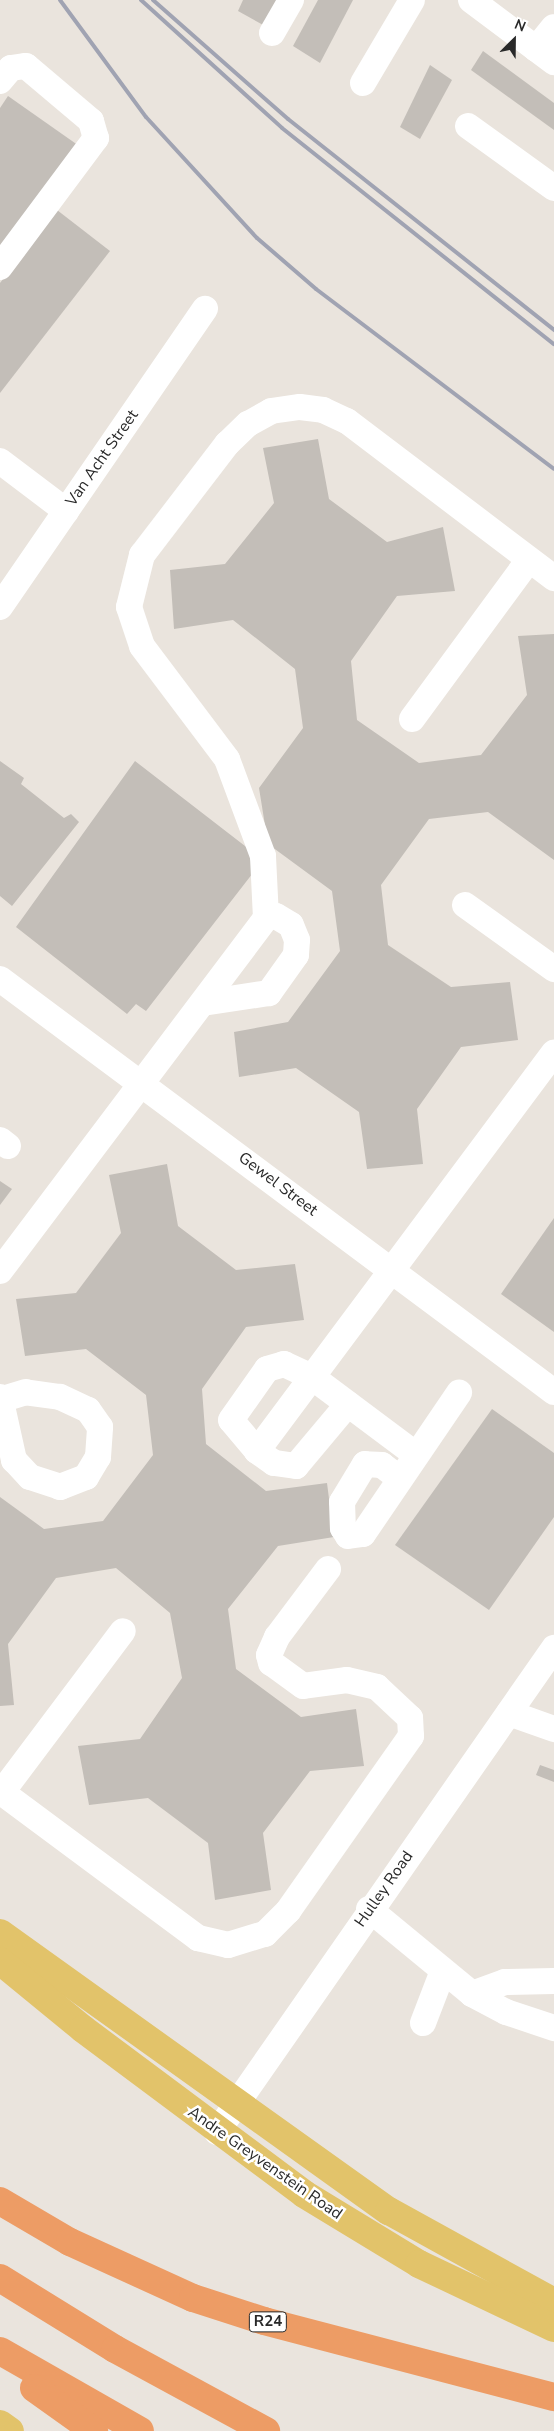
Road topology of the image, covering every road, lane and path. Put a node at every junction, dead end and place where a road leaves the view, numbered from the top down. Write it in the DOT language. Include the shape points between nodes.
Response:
graph roads {
  1 [pos="291,0"];
  2 [pos="412,0"];
  3 [pos="472,0"];
  4 [pos="554,27"];
  5 [pos="272,33"];
  6 [pos="545,56"];
  7 [pos="0,81"];
  8 [pos="364,83"];
  9 [pos="468,126"];
  10 [pos="554,188"];
  11 [pos="0,267"];
  12 [pos="205,309"];
  13 [pos="0,461"];
  14 [pos="66,511"];
  15 [pos="529,560"];
  16 [pos="554,578"];
  17 [pos="0,607"];
  18 [pos="412,718"];
  19 [pos="465,905"];
  20 [pos="266,918"];
  21 [pos="554,969"];
  22 [pos="0,979"];
  23 [pos="203,1003"];
  24 [pos="554,1053"];
  25 [pos="143,1084"];
  26 [pos="392,1270"];
  27 [pos="0,1271"];
  28 [pos="312,1377"];
  29 [pos="554,1392"];
  30 [pos="459,1393"];
  31 [pos="348,1404"];
  32 [pos="257,1451"];
  33 [pos="415,1454"];
  34 [pos="399,1478"];
  35 [pos="328,1569"];
  36 [pos="123,1630"];
  37 [pos="554,1648"];
  38 [pos="509,1713"];
  39 [pos="554,1729"];
  40 [pos="1,1792"];
  41 [pos="369,1909"];
  42 [pos="0,1932"];
  43 [pos="0,1961"];
  44 [pos="443,1971"];
  45 [pos="554,1980"];
  46 [pos="472,1994"];
  47 [pos="423,2023"];
  48 [pos="554,2028"];
  49 [pos="237,2104"];
  50 [pos="217,2132"];
  51 [pos="0,2202"];
  52 [pos="0,2278"];
  53 [pos="554,2302"];
  54 [pos="554,2328"];
  55 [pos="0,2351"];
  56 [pos="0,2362"];
  57 [pos="554,2397"];
  58 [pos="0,2424"];
  59 [pos="10,2431"];
  60 [pos="94,2431"];
  61 [pos="140,2431"];
  62 [pos="266,2431"];
  1 -- 5 [label="street"];
  2 -- 8 [label="street"];
  3 -- 6 [label="street"];
  4 -- 6 [label="street"];
  7 -- 11 [label="street" via="11,68 26,66 90,121 96,138"];
  9 -- 10 [label="street"];
  12 -- 14 [label="street, Van Acht Street"];
  13 -- 14 [label="street"];
  14 -- 17 [label="street, Van Acht Street"];
  15 -- 16 [label="street"];
  15 -- 18 [label="street"];
  15 -- 20 [label="street" via="347,421 323,410 300,407 271,411 248,424 227,444 142,555 129,606 132,626 156,666 227,759 263,856"];
  19 -- 21 [label="street"];
  20 -- 23 [label="street"];
  20 -- 23 [label="street" via="276,916 286,921 297,940 296,955 273,989 265,995"];
  22 -- 25 [label="street, Gewel Street"];
  23 -- 25 [label="street"];
  24 -- 26 [label="street"];
  25 -- 26 [label="street, Gewel Street"];
  25 -- 27 [label="street"];
  26 -- 28 [label="street"];
  26 -- 29 [label="street, Gewel Street"];
  28 -- 31 [label="street"];
  28 -- 32 [label="street"];
  28 -- 32 [label="street" via="289,1365 266,1369 234,1412 235,1429"];
  30 -- 33 [label="street"];
  31 -- 32 [label="street" via="296,1466 274,1463"];
  31 -- 33 [label="street"];
  33 -- 34 [label="street"];
  35 -- 40 [label="street" via="277,1637 269,1655 271,1663 303,1686 347,1680 376,1687 410,1718 411,1736 288,1911 265,1934 228,1945 198,1938"];
  36 -- 40 [label="street"];
  37 -- 38 [label="street, Hulley Road"];
  38 -- 39 [label="street"];
  38 -- 41 [label="street, Hulley Road"];
  41 -- 44 [label="street"];
  41 -- 49 [label="street, Hulley Road"];
  42 -- 49 [label="main road, Andre Greyvenstein Road"];
  43 -- 50 [label="main road, Andre Greyvenstein Road"];
  44 -- 46 [label="street"];
  44 -- 47 [label="street"];
  45 -- 46 [label="street" via="505,1982"];
  46 -- 48 [label="street" via="506,2012"];
  49 -- 50 [label="street, Hulley Road"];
  49 -- 53 [label="main road, Andre Greyvenstein Road" via="389,2211"];
  50 -- 54 [label="main road, Andre Greyvenstein Road" via="362,2231 419,2264"];
  51 -- 57 [label="highway, R24" via="78,2246 193,2298 273,2324"];
  52 -- 62 [label="highway" via="114,2348"];
  55 -- 61 [label="highway"];
  56 -- 60 [label="highway"];
  58 -- 59 [label="main road"];
}
